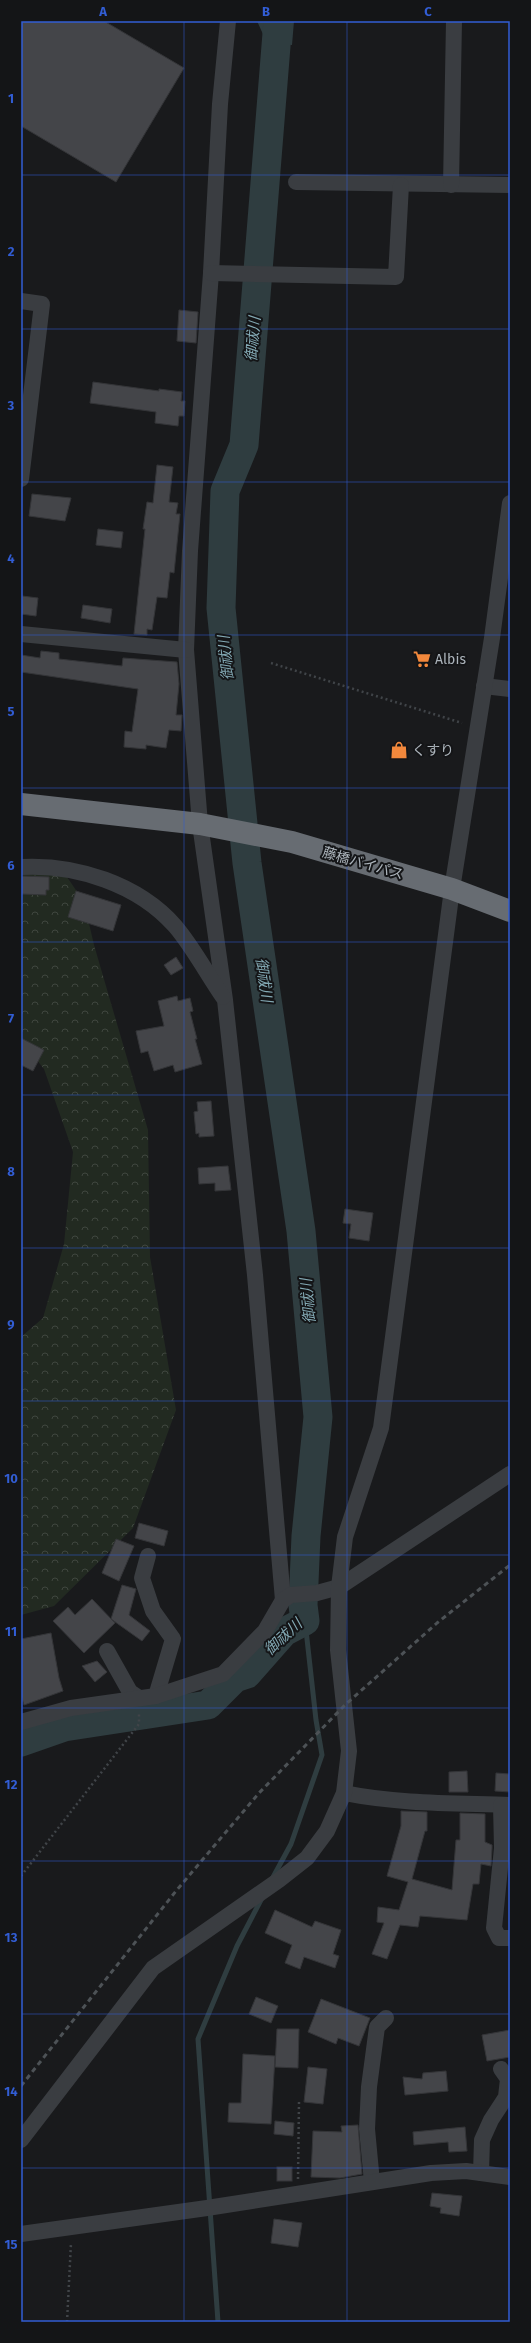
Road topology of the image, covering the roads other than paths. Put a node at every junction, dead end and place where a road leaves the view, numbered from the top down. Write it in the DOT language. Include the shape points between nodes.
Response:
graph roads {
  1 [pos="228,21"];
  2 [pos="454,21"];
  3 [pos="296,182"];
  4 [pos="401,185"];
  5 [pos="451,185"];
  6 [pos="510,185"];
  7 [pos="211,273"];
  8 [pos="21,301"];
  9 [pos="21,479"];
  10 [pos="510,503"];
  11 [pos="21,634"];
  12 [pos="186,650"];
  13 [pos="484,686"];
  14 [pos="510,689"];
  15 [pos="21,804"];
  16 [pos="207,825"];
  17 [pos="21,867"];
  18 [pos="452,889"];
  19 [pos="510,911"];
  20 [pos="225,1000"];
  21 [pos="510,1474"];
  22 [pos="148,1556"];
  23 [pos="339,1587"];
  24 [pos="287,1598"];
  25 [pos="107,1651"];
  26 [pos="156,1696"];
  27 [pos="139,1698"];
  28 [pos="21,1722"];
  29 [pos="344,1793"];
  30 [pos="505,1805"];
  31 [pos="510,1938"];
  32 [pos="386,2018"];
  33 [pos="501,2069"];
  34 [pos="21,2140"];
  35 [pos="481,2173"];
  36 [pos="510,2176"];
  37 [pos="372,2182"];
  38 [pos="21,2234"];
  1 -- 7 [label="street" via="220,104"];
  2 -- 5 [label="street"];
  3 -- 4 [label="street"];
  4 -- 5 [label="street"];
  4 -- 7 [label="street" via="396,277"];
  5 -- 6 [label="street"];
  7 -- 12 [label="street" via="190,543"];
  8 -- 9 [label="street" via="42,304"];
  10 -- 13 [label="street"];
  11 -- 12 [label="street"];
  12 -- 16 [label="street"];
  13 -- 14 [label="street"];
  13 -- 18 [label="street"];
  15 -- 16 [label="highway, 藤橋バイパス"];
  16 -- 18 [label="highway, 藤橋バイパス" via="292,842"];
  16 -- 20 [label="street"];
  17 -- 20 [label="street" via="73,869 113,883 145,899 175,926"];
  18 -- 19 [label="highway, 藤橋バイパス"];
  18 -- 23 [label="street" via="380,1428 344,1537"];
  20 -- 24 [label="street"];
  21 -- 23 [label="street"];
  22 -- 26 [label="street" via="142,1578 153,1611 173,1639"];
  23 -- 24 [label="street"];
  23 -- 29 [label="street" via="338,1650 349,1751"];
  24 -- 26 [label="street" via="265,1631 223,1674"];
  25 -- 27 [label="street" via="130,1692"];
  26 -- 27 [label="street"];
  27 -- 28 [label="street" via="71,1708"];
  29 -- 30 [label="street" via="435,1803"];
  29 -- 34 [label="street" via="327,1831 307,1858 153,1968"];
  30 -- 31 [label="street" via="494,1928 499,1938"];
  32 -- 37 [label="street" via="377,2027 369,2087 367,2129"];
  33 -- 35 [label="street" via="508,2079 506,2097 482,2140"];
  35 -- 36 [label="street"];
  35 -- 37 [label="street" via="431,2173"];
  37 -- 38 [label="street"];
}
